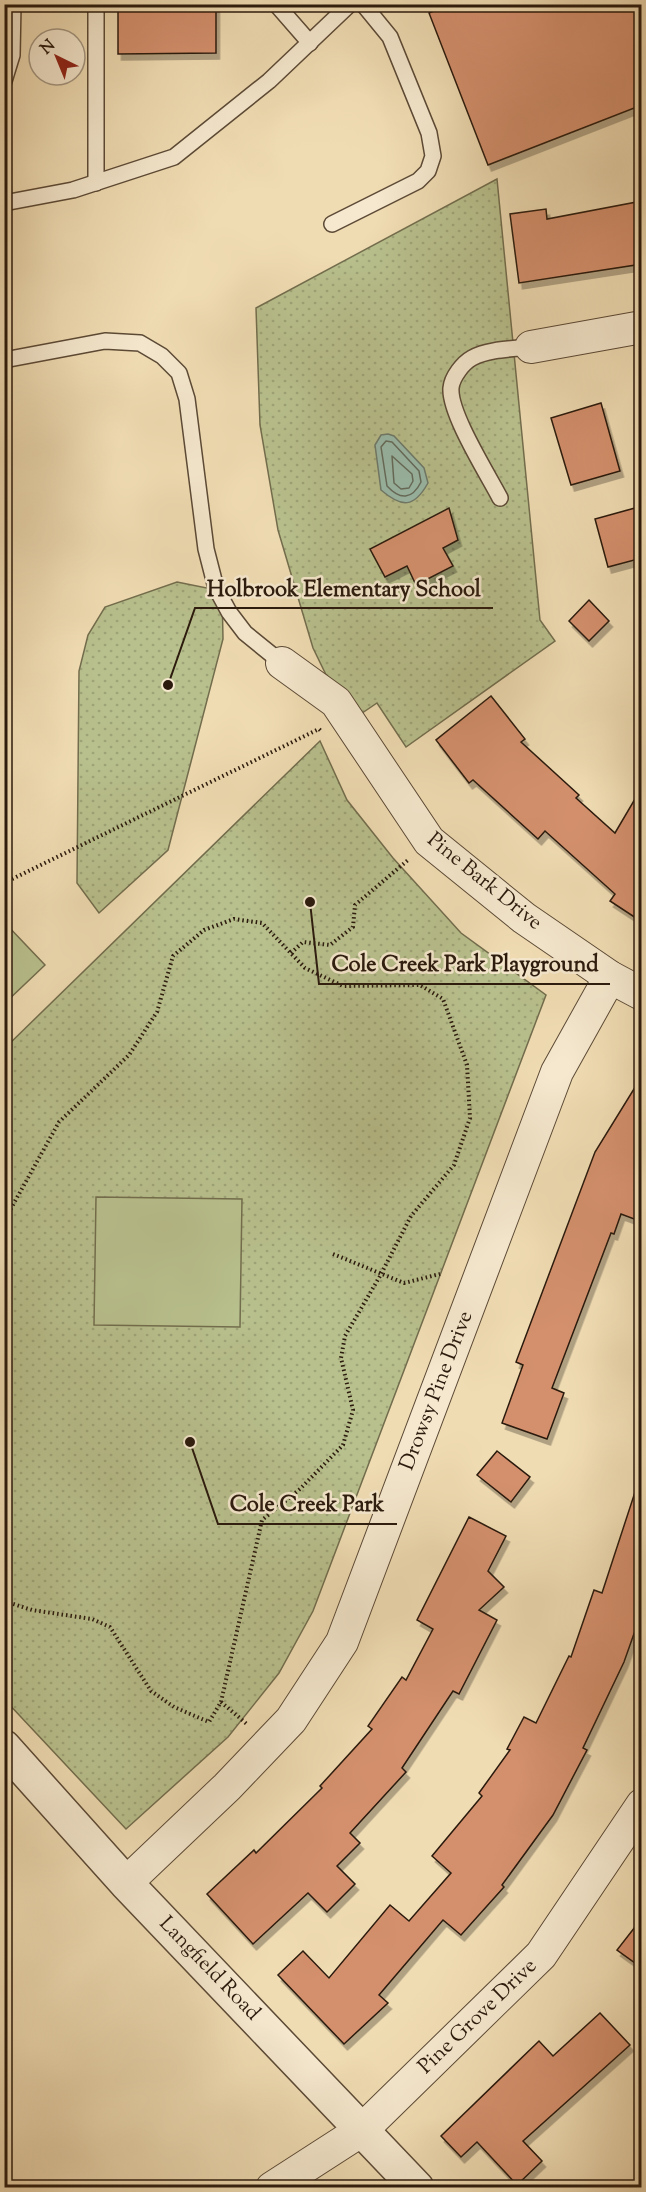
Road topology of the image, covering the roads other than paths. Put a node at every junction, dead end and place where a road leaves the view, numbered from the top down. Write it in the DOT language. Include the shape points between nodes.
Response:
graph roads {
  1 [pos="13,4"];
  2 [pos="96,4"];
  3 [pos="276,4"];
  4 [pos="350,4"];
  5 [pos="363,4"];
  6 [pos="309,43"];
  7 [pos="4,81"];
  8 [pos="96,183"];
  9 [pos="4,203"];
  10 [pos="332,224"];
  11 [pos="642,327"];
  12 [pos="531,346"];
  13 [pos="4,360"];
  14 [pos="500,498"];
  15 [pos="282,663"];
  16 [pos="609,977"];
  17 [pos="642,994"];
  18 [pos="4,1747"];
  19 [pos="642,1805"];
  20 [pos="126,1883"];
  21 [pos="362,2130"];
  22 [pos="272,2187"];
  23 [pos="417,2187"];
  1 -- 7 [label="lane" via="12,55"];
  2 -- 8 [label="lane"];
  3 -- 6 [label="lane"];
  4 -- 6 [label="lane"];
  5 -- 10 [label="lane" via="390,37 429,133 433,156 428,171 418,182"];
  6 -- 8 [label="lane" via="269,81 174,157"];
  8 -- 9 [label="lane"];
  11 -- 12 [label="street"];
  12 -- 14 [label="lane" via="469,360 454,377 451,388 455,412"];
  13 -- 15 [label="lane" via="105,341 141,343 179,373 187,399 206,549 216,588 245,633"];
  15 -- 16 [label="street, Pine Bark Drive" via="336,702 429,841 524,918"];
  16 -- 17 [label="street, Pine Bark Drive"];
  16 -- 20 [label="street, Drowsy Pine Drive" via="556,1072 342,1642 291,1720"];
  18 -- 20 [label="street, Langfield Road"];
  19 -- 21 [label="street, Pine Grove Drive" via="541,1955"];
  20 -- 21 [label="street, Langfield Road"];
  21 -- 22 [label="street, Pine Grove Drive"];
  21 -- 23 [label="street, Langfield Road"];
}
